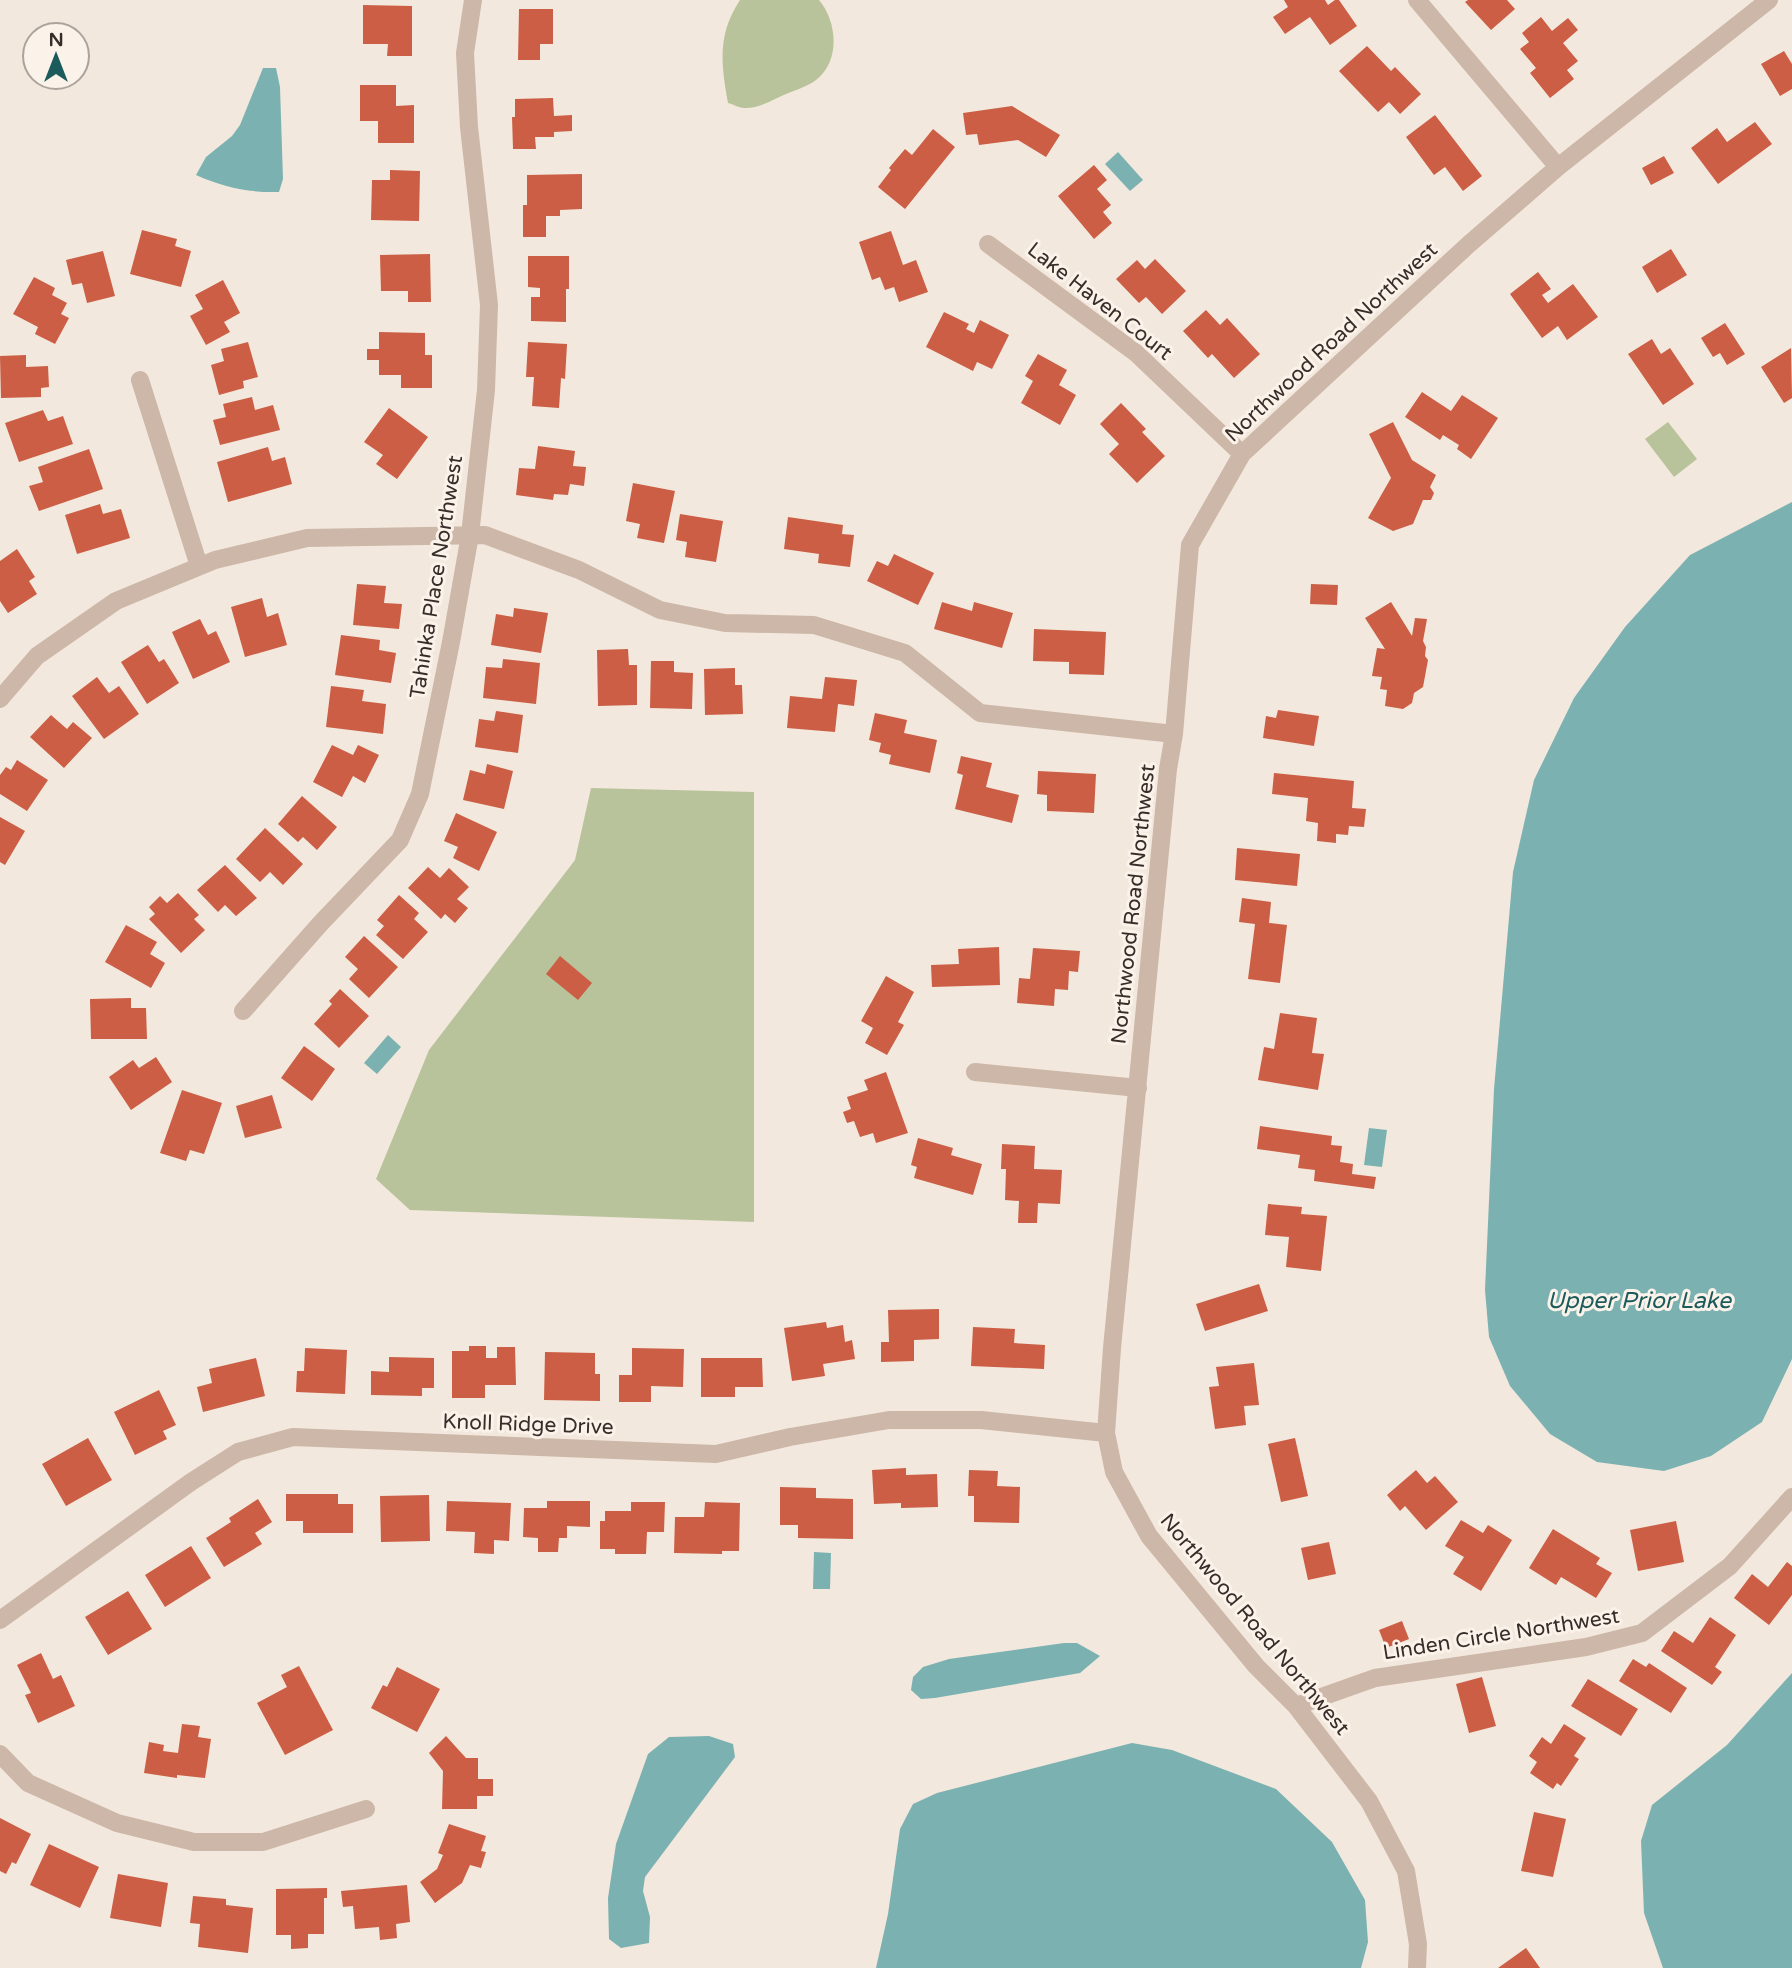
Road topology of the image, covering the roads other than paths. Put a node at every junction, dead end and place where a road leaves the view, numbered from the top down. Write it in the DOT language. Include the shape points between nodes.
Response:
graph roads {
  1 [pos="473,0"];
  2 [pos="1417,0"];
  3 [pos="1769,0"];
  4 [pos="1558,167"];
  5 [pos="988,244"];
  6 [pos="140,380"];
  7 [pos="1242,454"];
  8 [pos="470,535"];
  9 [pos="199,566"];
  10 [pos="0,699"];
  11 [pos="1174,734"];
  12 [pos="243,1012"];
  13 [pos="975,1072"];
  14 [pos="1138,1088"];
  15 [pos="1107,1433"];
  16 [pos="1792,1497"];
  17 [pos="0,1620"];
  18 [pos="1296,1706"];
  19 [pos="0,1754"];
  20 [pos="366,1809"];
  21 [pos="1417,1968"];
  1 -- 8 [label="street, Tahinka Place Northwest" via="465,52 489,305"];
  2 -- 4 [label="street"];
  3 -- 4 [label="street, Northwood Road Northwest"];
  4 -- 7 [label="street, Northwood Road Northwest"];
  5 -- 7 [label="street, Lake Haven Court" via="1136,353"];
  6 -- 9 [label="street"];
  7 -- 11 [label="street, Northwood Road Northwest" via="1190,545"];
  8 -- 9 [label="street" via="307,538"];
  8 -- 11 [label="street" via="485,535 579,570 660,610 725,623 814,625 905,653 980,713"];
  8 -- 12 [label="street, Tahinka Place Northwest" via="420,794 400,840"];
  9 -- 10 [label="street" via="116,601 37,656"];
  11 -- 14 [label="street, Northwood Road Northwest"];
  13 -- 14 [label="street"];
  14 -- 15 [label="street, Northwood Road Northwest"];
  15 -- 17 [label="street, Knoll Ridge Drive" via="981,1420 889,1420 716,1454 293,1437 238,1452"];
  15 -- 18 [label="street, Northwood Road Northwest" via="1114,1472 1149,1536 1256,1666"];
  16 -- 18 [label="street, Linden Circle Northwest" via="1730,1566 1642,1633 1586,1647 1375,1678"];
  18 -- 21 [label="street, Northwood Road Northwest" via="1369,1801 1406,1871 1418,1944"];
  19 -- 20 [label="street" via="27,1783 117,1822 194,1842 263,1842"];
}
